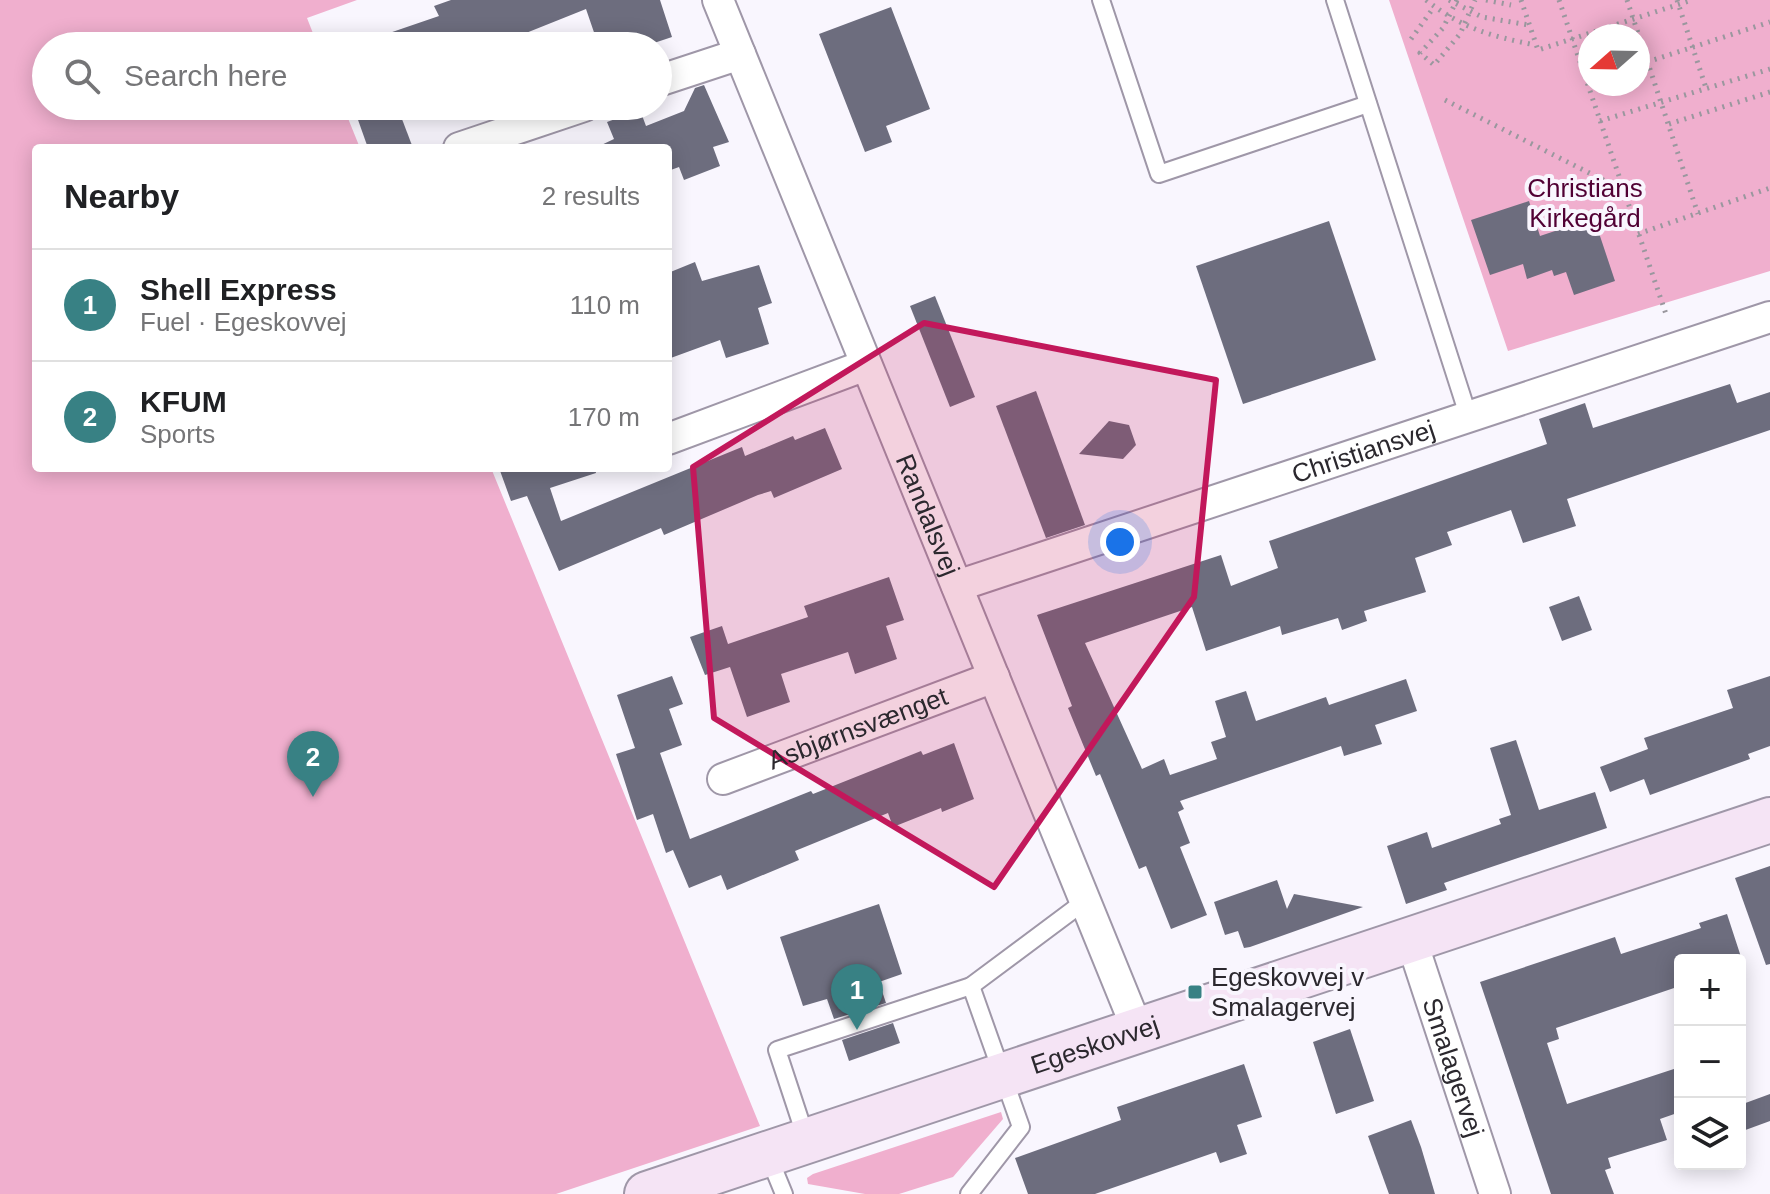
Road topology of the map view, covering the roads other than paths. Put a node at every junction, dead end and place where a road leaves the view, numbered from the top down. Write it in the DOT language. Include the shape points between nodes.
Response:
graph roads {
  1 [pos="718,0"];
  2 [pos="1101,0"];
  3 [pos="1335,0"];
  4 [pos="740,54"];
  5 [pos="672,76"];
  6 [pos="1368,104"];
  7 [pos="542,120"];
  8 [pos="471,144"];
  9 [pos="1770,317"];
  10 [pos="866,365"];
  11 [pos="1468,415"];
  12 [pos="672,438"];
  13 [pos="957,586"];
  14 [pos="994,677"];
  15 [pos="723,779"];
  16 [pos="1770,820"];
  17 [pos="1085,901"];
  18 [pos="1412,942"];
  19 [pos="971,986"];
  20 [pos="1138,1031"];
  21 [pos="1000,1074"];
  22 [pos="787,1146"];
  23 [pos="666,1191"];
  24 [pos="784,1194"];
  25 [pos="969,1194"];
  26 [pos="1495,1194"];
  1 -- 4 [label="street, Randalsvej"];
  2 -- 6 [label="lane" via="1159,174"];
  3 -- 6 [label="lane"];
  4 -- 5 [label="street"];
  4 -- 10 [label="street, Randalsvej"];
  6 -- 11 [label="lane"];
  7 -- 8 [label="street"];
  9 -- 11 [label="street, Christiansvej"];
  10 -- 12 [label="street"];
  10 -- 13 [label="street, Randalsvej"];
  11 -- 13 [label="street, Christiansvej"];
  13 -- 14 [label="street, Randalsvej"];
  14 -- 15 [label="street, Asbjørnsvænget"];
  14 -- 17 [label="street, Randalsvej"];
  16 -- 18 [label="street, Egeskovvej"];
  17 -- 19 [label="lane"];
  17 -- 20 [label="street, Randalsvej"];
  18 -- 20 [label="street, Egeskovvej"];
  18 -- 26 [label="street, Smalagervej"];
  19 -- 21 [label="lane"];
  19 -- 22 [label="lane" via="777,1050"];
  20 -- 21 [label="street, Egeskovvej"];
  21 -- 22 [label="street, Egeskovvej"];
  21 -- 25 [label="lane" via="1021,1127"];
  22 -- 23 [label="street, Egeskovvej"];
  22 -- 24 [label="lane"];
}
